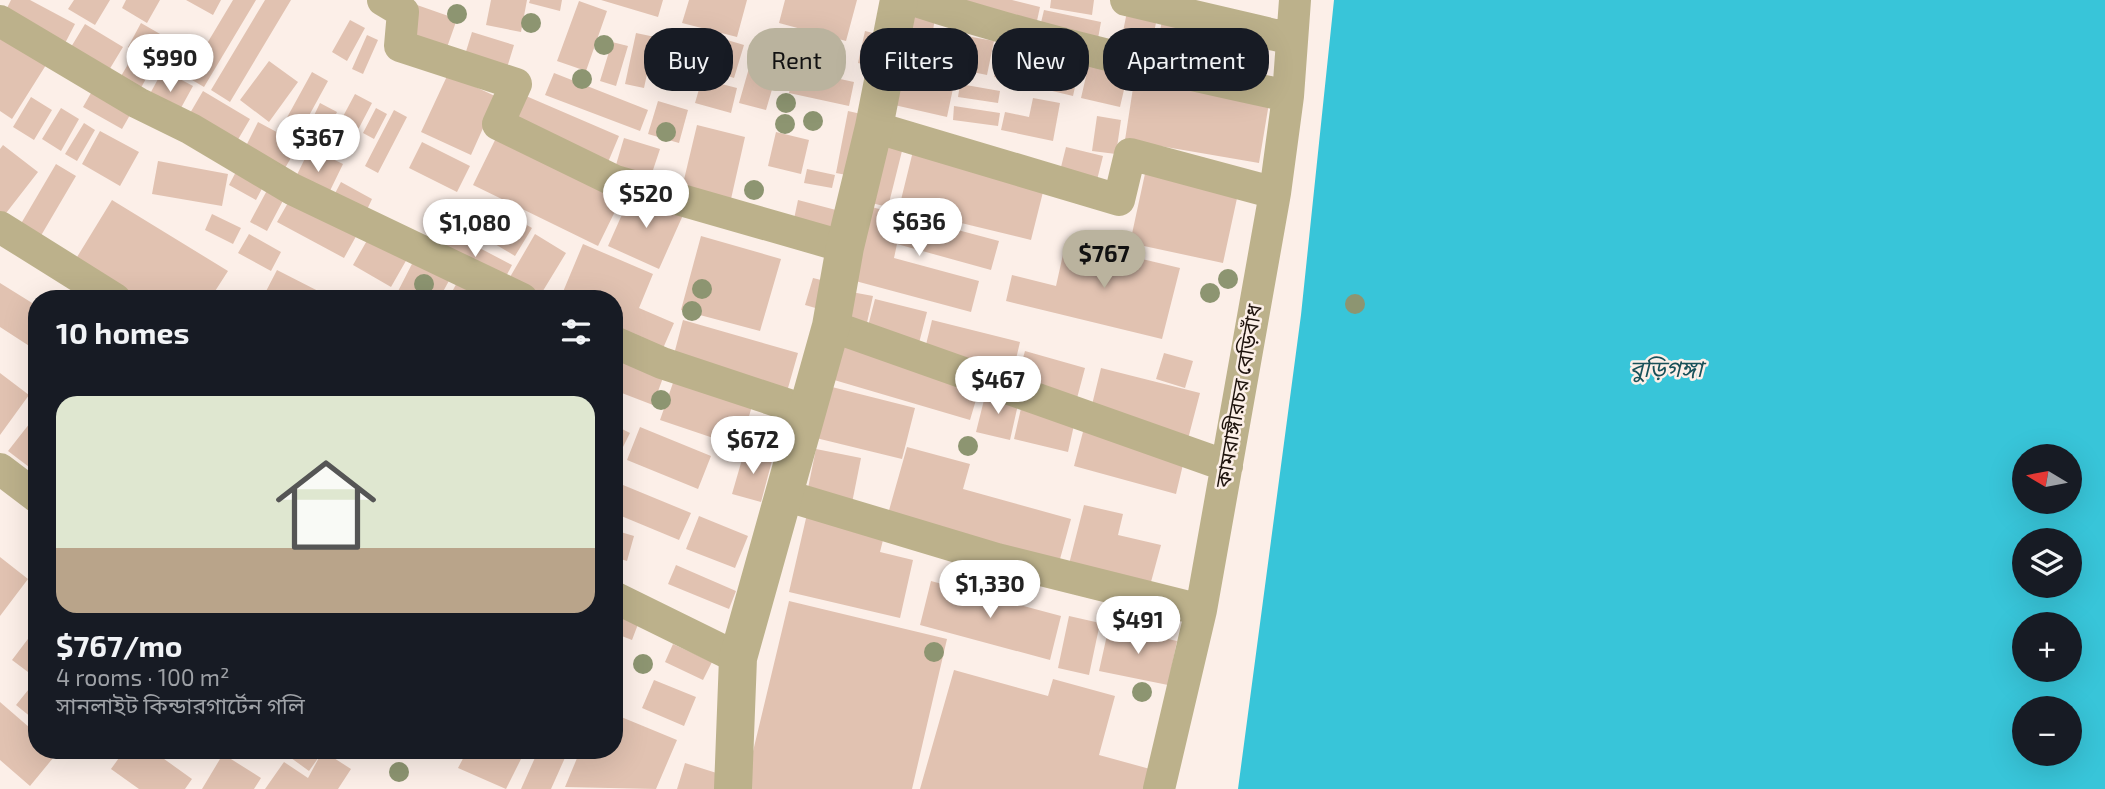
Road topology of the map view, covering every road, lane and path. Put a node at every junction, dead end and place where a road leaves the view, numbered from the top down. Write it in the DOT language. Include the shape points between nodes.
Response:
graph roads {
  1 [pos="6,0"];
  2 [pos="383,0"];
  3 [pos="899,0"];
  4 [pos="913,0"];
  5 [pos="1126,0"];
  6 [pos="1295,0"];
  7 [pos="0,7"];
  8 [pos="0,21"];
  9 [pos="1292,39"];
  10 [pos="1288,96"];
  11 [pos="874,127"];
  12 [pos="1275,193"];
  13 [pos="0,228"];
  14 [pos="845,247"];
  15 [pos="100,290"];
  16 [pos="503,290"];
  17 [pos="831,326"];
  18 [pos="623,346"];
  19 [pos="807,411"];
  20 [pos="1227,466"];
  21 [pos="0,469"];
  22 [pos="28,490"];
  23 [pos="784,495"];
  24 [pos="623,601"];
  25 [pos="1201,610"];
  26 [pos="738,658"];
  27 [pos="733,789"];
  28 [pos="1159,789"];
  1 -- 7 [label="street"];
  2 -- 14 [label="street" via="403,12 400,46 516,83 498,124 615,181"];
  3 -- 11 [label="street"];
  4 -- 10 [label="street" via="985,24 1147,66"];
  5 -- 9 [label="street"];
  6 -- 9 [label="street, কামরাঙ্গীরচর বেড়িবাঁধ"];
  8 -- 16 [label="street" via="292,190"];
  9 -- 10 [label="street, কামরাঙ্গীরচর বেড়িবাঁধ"];
  10 -- 12 [label="street, কামরাঙ্গীরচর বেড়িবাঁধ"];
  11 -- 12 [label="street" via="1119,200 1130,154"];
  11 -- 14 [label="street"];
  12 -- 20 [label="street, কামরাঙ্গীরচর বেড়িবাঁধ"];
  13 -- 15 [label="street"];
  14 -- 17 [label="street"];
  17 -- 19 [label="street"];
  17 -- 20 [label="street"];
  18 -- 19 [label="street"];
  19 -- 23 [label="street"];
  20 -- 25 [label="street, কামরাঙ্গীরচর বেড়িবাঁধ"];
  21 -- 22 [label="street"];
  23 -- 25 [label="street" via="998,559"];
  23 -- 26 [label="street"];
  24 -- 26 [label="street"];
  25 -- 28 [label="street, কামরাঙ্গীরচর বেড়িবাঁধ"];
  26 -- 27 [label="street"];
}
